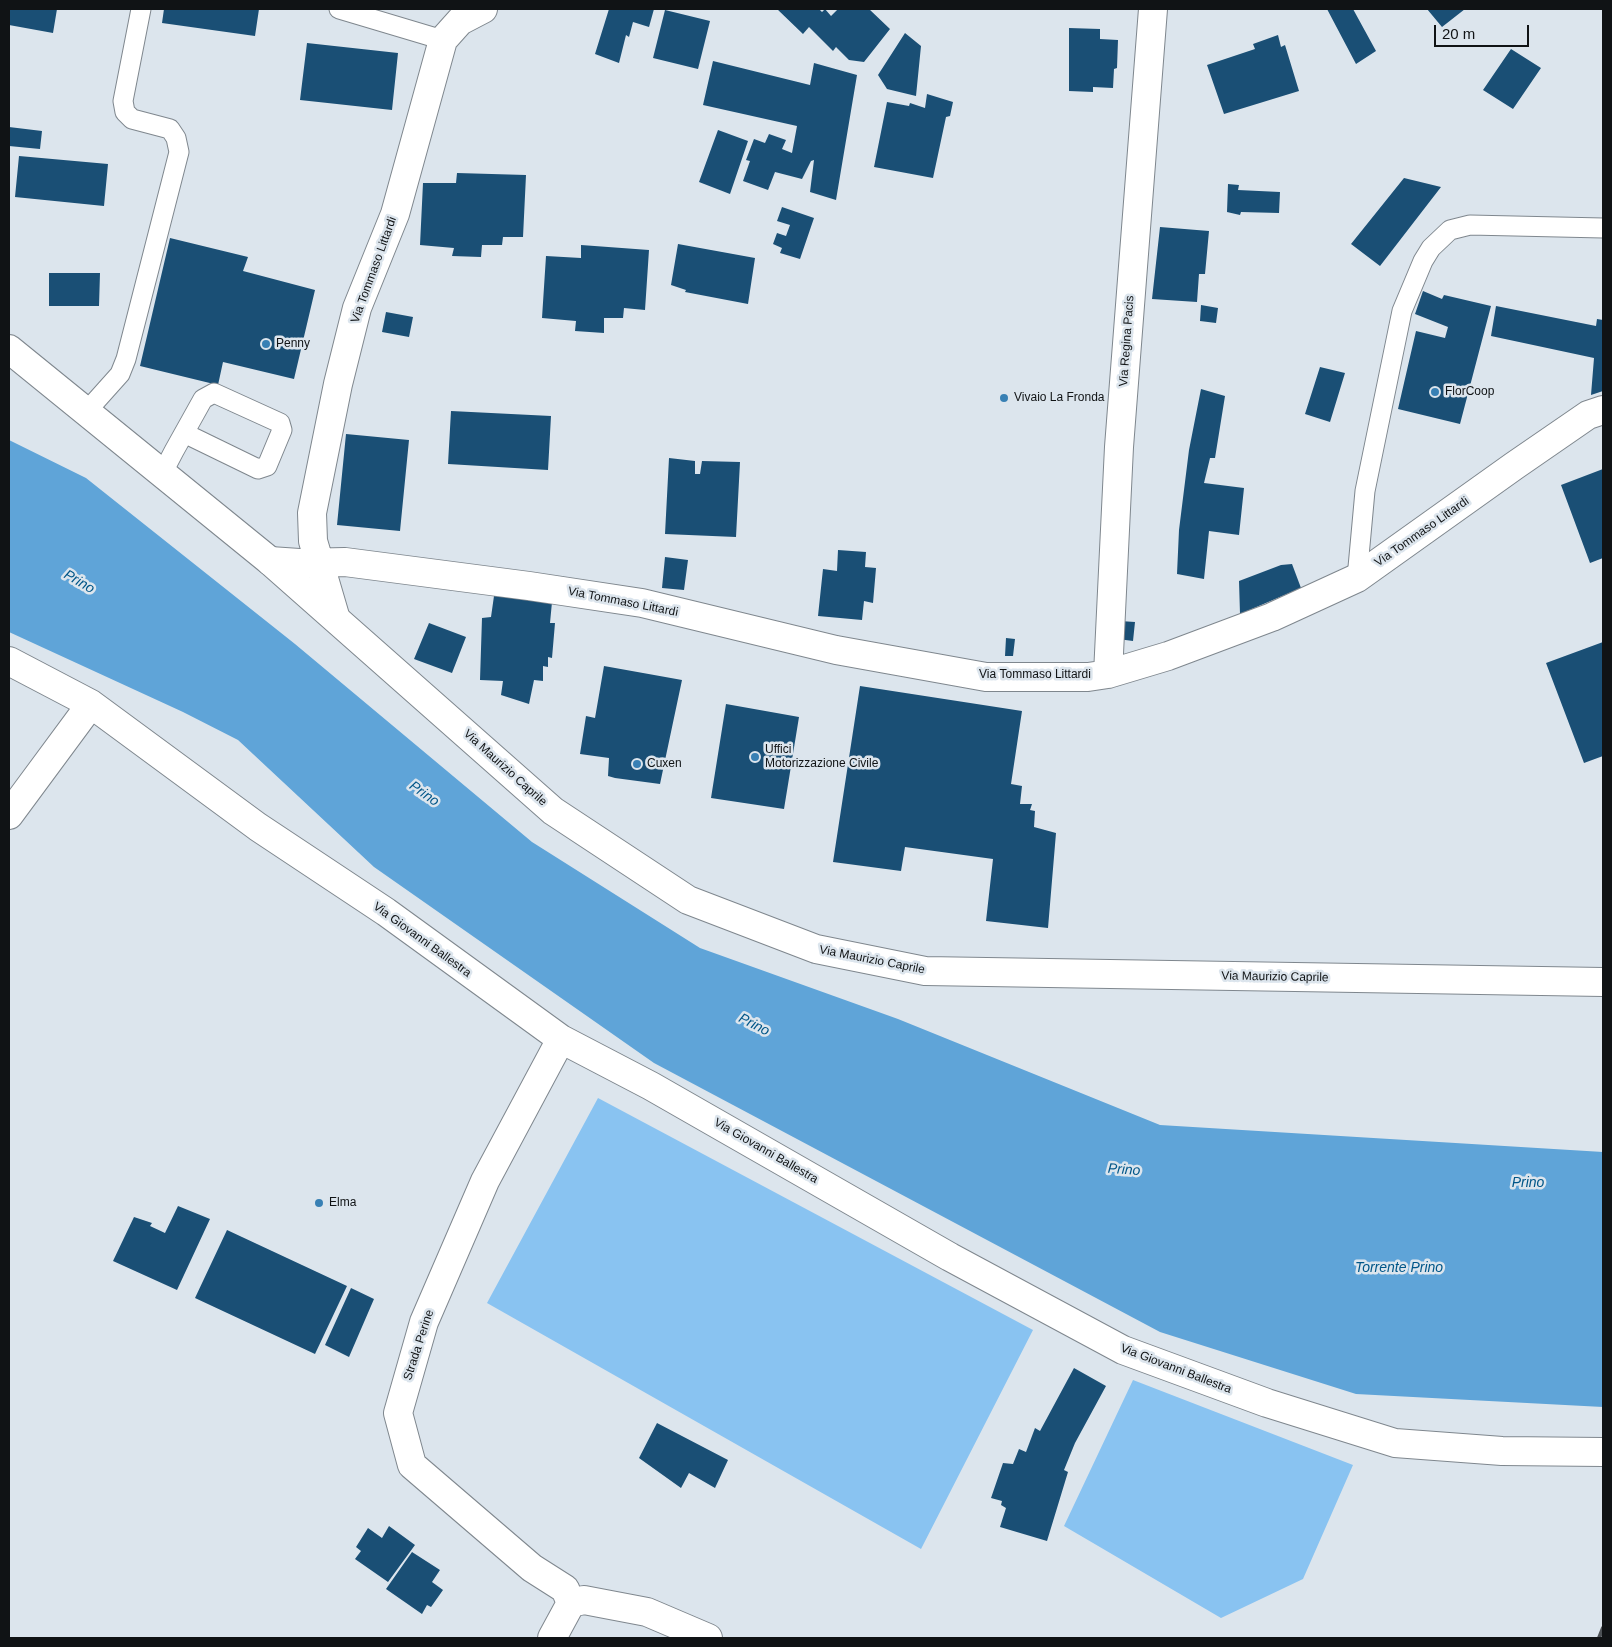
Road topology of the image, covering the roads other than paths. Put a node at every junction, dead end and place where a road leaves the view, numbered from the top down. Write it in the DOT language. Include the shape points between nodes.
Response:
graph roads {
  1 [pos="141,9"];
  2 [pos="338,9"];
  3 [pos="483,9"];
  4 [pos="1153,9"];
  5 [pos="443,40"];
  6 [pos="1603,228"];
  7 [pos="9,349"];
  8 [pos="1603,410"];
  9 [pos="86,412"];
  10 [pos="184,433"];
  11 [pos="162,474"];
  12 [pos="270,561"];
  13 [pos="318,562"];
  14 [pos="1357,578"];
  15 [pos="335,616"];
  16 [pos="9,661"];
  17 [pos="1108,674"];
  18 [pos="91,704"];
  19 [pos="9,815"];
  20 [pos="1603,982"];
  21 [pos="560,1039"];
  22 [pos="1603,1452"];
  23 [pos="571,1603"];
  24 [pos="552,1638"];
  25 [pos="708,1638"];
  1 -- 9 [label="lane" via="123,101 125,112 132,119 170,129 179,152 126,359 120,374"];
  2 -- 5 [label="lane"];
  3 -- 5 [label="street, Via Tommaso Littardi" via="460,22"];
  4 -- 17 [label="street, Via Regina Pacis" via="1119,447"];
  5 -- 13 [label="street, Via Tommaso Littardi" via="395,214 357,308 338,384 312,513"];
  6 -- 14 [label="lane" via="1470,225 1450,230 1431,248 1402,310 1365,491"];
  7 -- 9 [label="street"];
  8 -- 14 [label="street, Via Tommaso Littardi" via="1588,415"];
  9 -- 11 [label="street"];
  10 -- 10 [label="lane" via="203,399 214,393 280,423 282,430 267,466 258,469"];
  10 -- 11 [label="lane"];
  11 -- 12 [label="street"];
  12 -- 13 [label="street, Via Tommaso Littardi"];
  12 -- 15 [label="street, Via Maurizio Caprile"];
  13 -- 15 [label="street"];
  13 -- 17 [label="street, Via Tommaso Littardi" via="345,562 642,603 836,650 986,677 1088,677"];
  14 -- 17 [label="street, Via Tommaso Littardi" via="1272,617 1168,656"];
  15 -- 20 [label="street, Via Maurizio Caprile" via="553,811 688,900 816,949 925,971"];
  16 -- 18 [label="street, Via Giovanni Ballestra"];
  18 -- 19 [label="street"];
  18 -- 21 [label="street, Via Giovanni Ballestra" via="258,827 386,912"];
  21 -- 22 [label="street, Via Giovanni Ballestra" via="652,1086 950,1257 1139,1356 1316,1420 1395,1442 1502,1451"];
  21 -- 23 [label="street, Strada Perine" via="485,1181 424,1322 398,1413 412,1465 532,1568 565,1589"];
  23 -- 24 [label="street"];
  23 -- 25 [label="street" via="584,1600 647,1612"];
}
